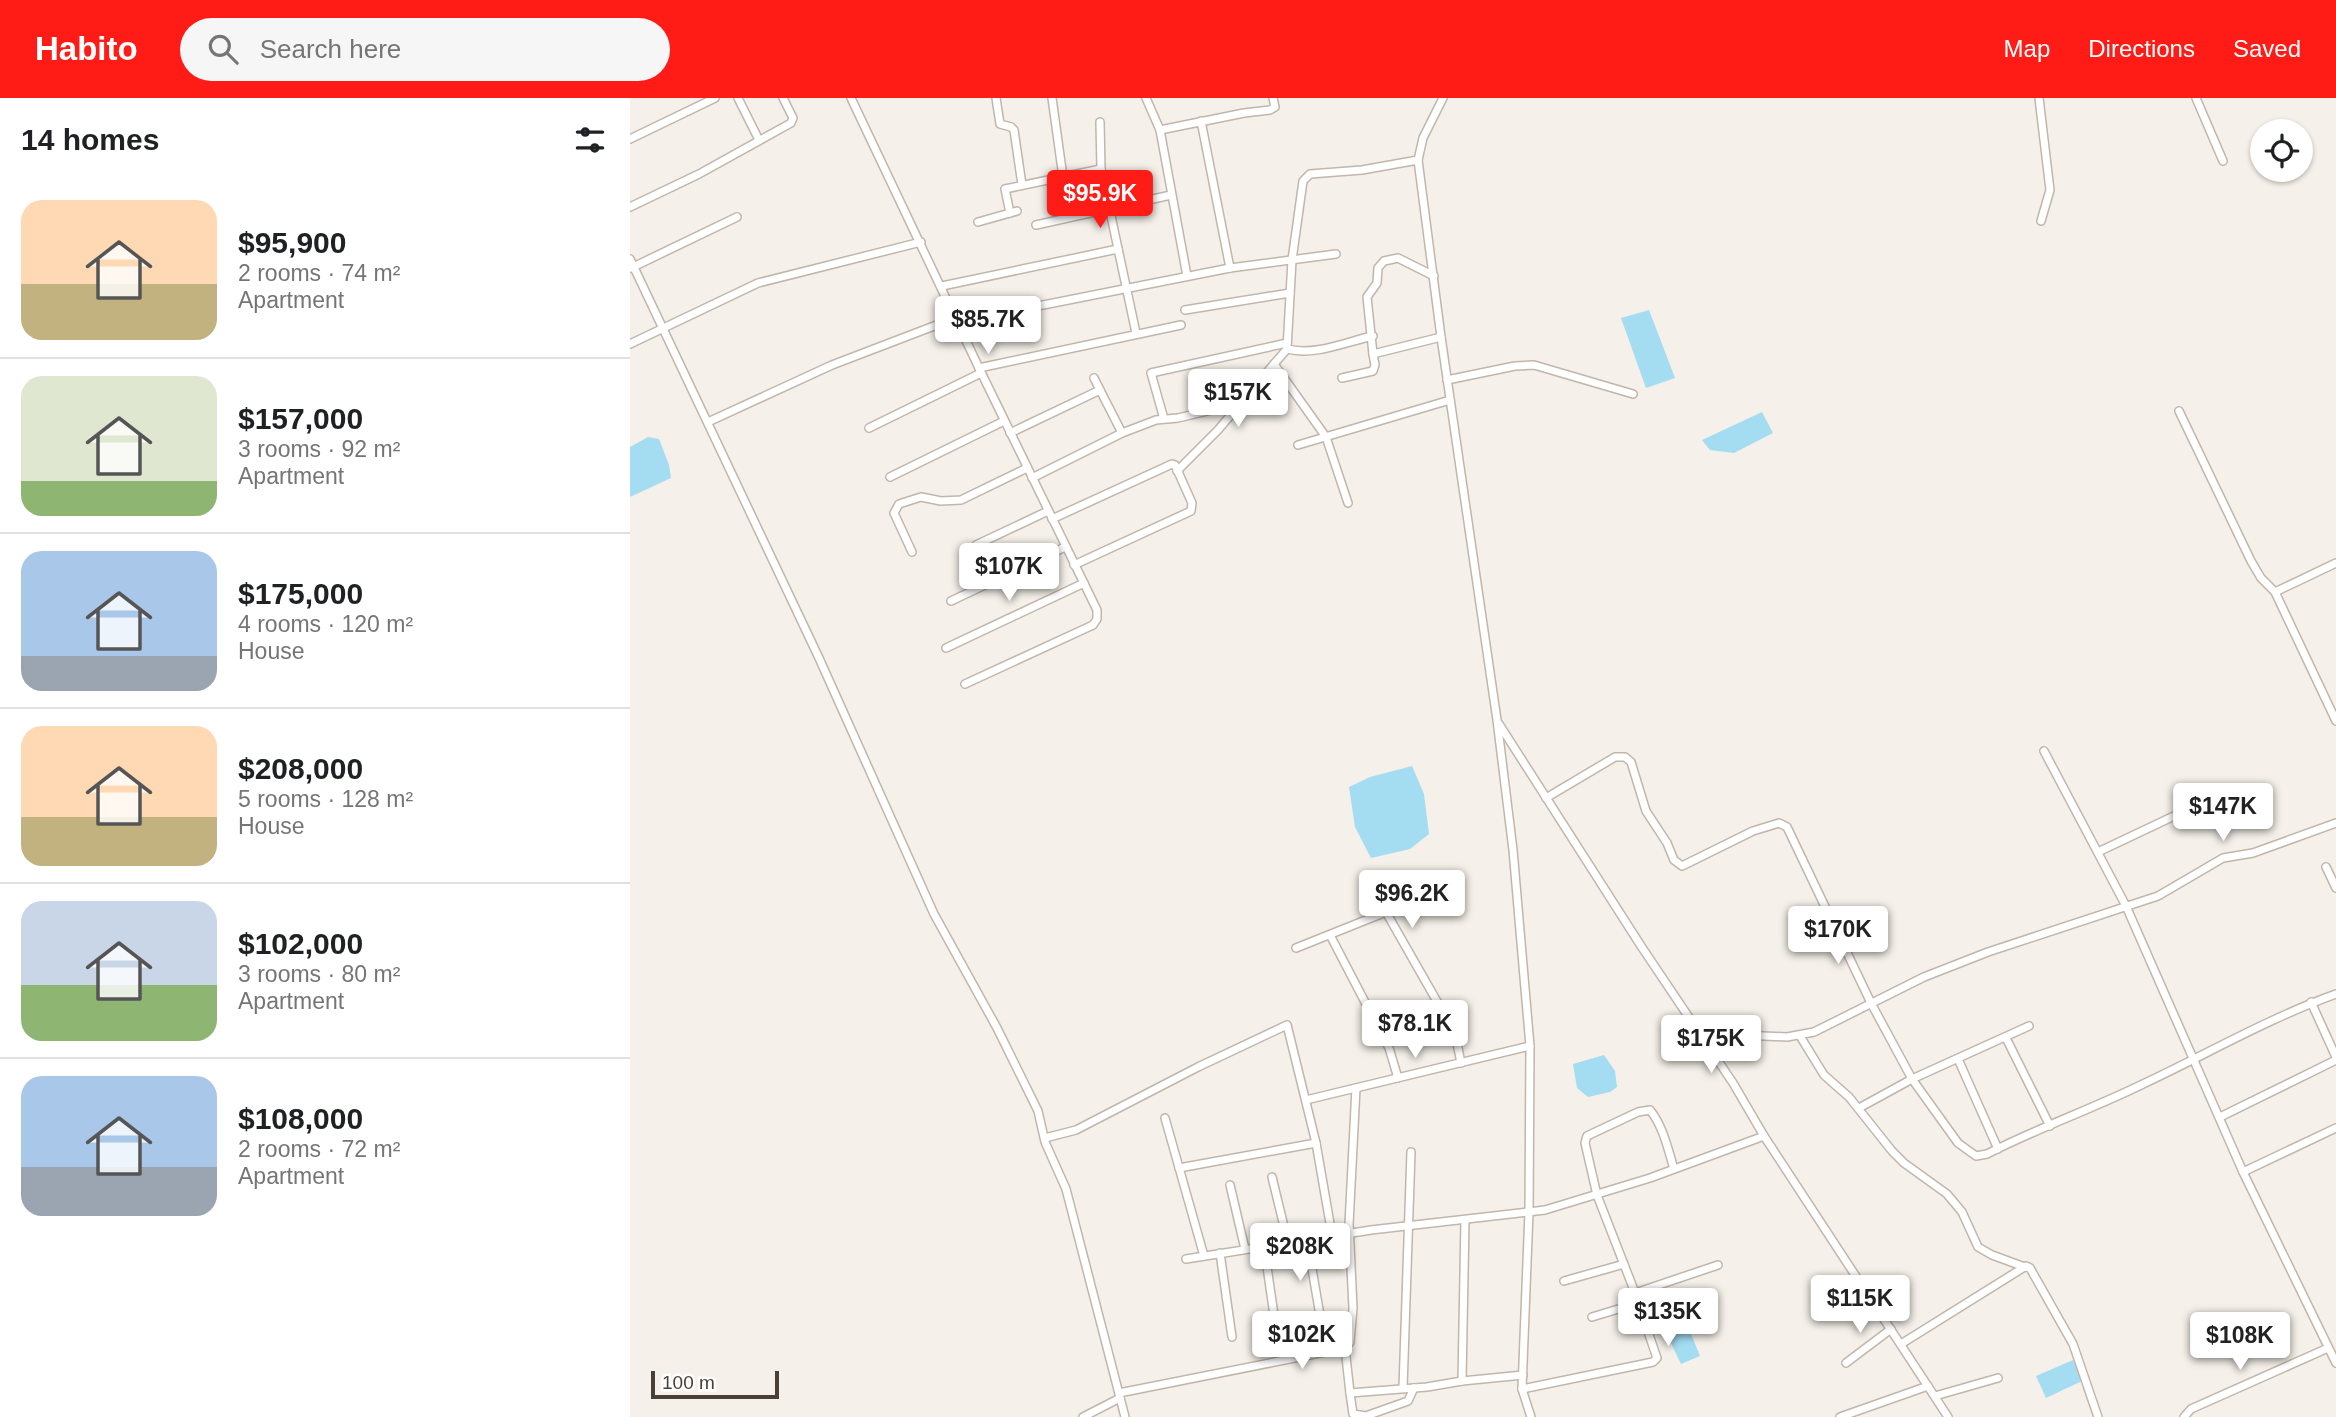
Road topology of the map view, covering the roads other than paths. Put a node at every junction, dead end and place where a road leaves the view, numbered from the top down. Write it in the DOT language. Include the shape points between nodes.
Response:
graph roads {
  1 [pos="715,98"];
  2 [pos="738,98"];
  3 [pos="783,98"];
  4 [pos="851,98"];
  5 [pos="996,98"];
  6 [pos="1052,98"];
  7 [pos="1146,98"];
  8 [pos="1273,98"];
  9 [pos="2039,98"];
  10 [pos="2196,98"];
  11 [pos="1440,100"];
  12 [pos="1201,121"];
  13 [pos="1100,122"];
  14 [pos="1160,130"];
  15 [pos="630,139"];
  16 [pos="759,140"];
  17 [pos="1418,160"];
  18 [pos="2223,161"];
  19 [pos="1101,169"];
  20 [pos="1063,177"];
  21 [pos="1022,186"];
  22 [pos="1171,195"];
  23 [pos="630,207"];
  24 [pos="1110,208"];
  25 [pos="737,217"];
  26 [pos="2041,221"];
  27 [pos="978,222"];
  28 [pos="1037,225"];
  29 [pos="921,242"];
  30 [pos="1118,249"];
  31 [pos="1336,254"];
  32 [pos="1292,260"];
  33 [pos="631,265"];
  34 [pos="1230,268"];
  35 [pos="1187,276"];
  36 [pos="1434,276"];
  37 [pos="942,286"];
  38 [pos="1126,288"];
  39 [pos="1290,293"];
  40 [pos="1185,310"];
  41 [pos="956,320"];
  42 [pos="1181,324"];
  43 [pos="663,327"];
  44 [pos="1136,333"];
  45 [pos="1373,336"];
  46 [pos="1441,337"];
  47 [pos="630,344"];
  48 [pos="1287,346"];
  49 [pos="1373,354"];
  50 [pos="1274,364"];
  51 [pos="980,371"];
  52 [pos="1094,378"];
  53 [pos="1342,378"];
  54 [pos="1447,380"];
  55 [pos="1100,390"];
  56 [pos="1633,394"];
  57 [pos="1450,400"];
  58 [pos="1241,403"];
  59 [pos="2179,411"];
  60 [pos="1164,419"];
  61 [pos="1004,421"];
  62 [pos="708,422"];
  63 [pos="869,428"];
  64 [pos="1010,433"];
  65 [pos="1122,433"];
  66 [pos="1326,437"];
  67 [pos="1298,445"];
  68 [pos="1027,468"];
  69 [pos="1177,471"];
  70 [pos="890,477"];
  71 [pos="1032,478"];
  72 [pos="1348,503"];
  73 [pos="1050,515"];
  74 [pos="976,545"];
  75 [pos="1065,547"];
  76 [pos="912,552"];
  77 [pos="2336,563"];
  78 [pos="1074,565"];
  79 [pos="1084,583"];
  80 [pos="2275,592"];
  81 [pos="951,601"];
  82 [pos="946,648"];
  83 [pos="965,684"];
  84 [pos="1497,720"];
  85 [pos="2336,721"];
  86 [pos="2045,751"];
  87 [pos="1546,797"];
  88 [pos="2210,799"];
  89 [pos="2336,822"];
  90 [pos="2098,852"];
  91 [pos="2326,867"];
  92 [pos="2336,888"];
  93 [pos="2126,906"];
  94 [pos="1330,935"];
  95 [pos="1297,948"];
  96 [pos="2336,994"];
  97 [pos="2311,1002"];
  98 [pos="1871,1003"];
  99 [pos="2029,1026"];
  100 [pos="1699,1034"];
  101 [pos="1800,1036"];
  102 [pos="2006,1038"];
  103 [pos="1530,1046"];
  104 [pos="2336,1058"];
  105 [pos="1958,1059"];
  106 [pos="2194,1059"];
  107 [pos="1461,1063"];
  108 [pos="1398,1078"];
  109 [pos="1912,1079"];
  110 [pos="1356,1088"];
  111 [pos="1306,1100"];
  112 [pos="1859,1108"];
  113 [pos="2220,1117"];
  114 [pos="1165,1118"];
  115 [pos="2050,1126"];
  116 [pos="2336,1128"];
  117 [pos="1763,1136"];
  118 [pos="1045,1138"];
  119 [pos="1316,1143"];
  120 [pos="1998,1149"];
  121 [pos="1411,1152"];
  122 [pos="1179,1168"];
  123 [pos="1674,1169"];
  124 [pos="2243,1172"];
  125 [pos="1272,1177"];
  126 [pos="1230,1185"];
  127 [pos="1597,1195"];
  128 [pos="1529,1212"];
  129 [pos="1465,1220"];
  130 [pos="1408,1226"];
  131 [pos="1350,1233"];
  132 [pos="1332,1235"];
  133 [pos="1307,1240"];
  134 [pos="1288,1243"];
  135 [pos="1264,1247"];
  136 [pos="1245,1250"];
  137 [pos="1220,1254"];
  138 [pos="1204,1256"];
  139 [pos="1186,1259"];
  140 [pos="1624,1264"];
  141 [pos="1718,1265"];
  142 [pos="2022,1266"];
  143 [pos="1564,1281"];
  144 [pos="1634,1293"];
  145 [pos="1638,1303"];
  146 [pos="1592,1317"];
  147 [pos="1321,1321"];
  148 [pos="1276,1329"];
  149 [pos="1891,1329"];
  150 [pos="1232,1337"];
  151 [pos="1901,1344"];
  152 [pos="1345,1348"];
  153 [pos="2328,1348"];
  154 [pos="1846,1363"];
  155 [pos="2336,1363"];
  156 [pos="1523,1375"];
  157 [pos="1998,1378"];
  158 [pos="1462,1381"];
  159 [pos="1928,1386"];
  160 [pos="1403,1388"];
  161 [pos="1414,1388"];
  162 [pos="1522,1389"];
  163 [pos="1350,1393"];
  164 [pos="1119,1395"];
  165 [pos="1936,1396"];
  166 [pos="1083,1417"];
  167 [pos="1125,1417"];
  168 [pos="1531,1417"];
  169 [pos="1840,1417"];
  170 [pos="1948,1417"];
  171 [pos="2098,1417"];
  172 [pos="2184,1417"];
  1 -- 15 [label="street"];
  2 -- 16 [label="street"];
  3 -- 16 [label="street" via="793,121"];
  4 -- 29 [label="street"];
  5 -- 21 [label="street" via="1000,124 1014,130"];
  6 -- 20 [label="street"];
  7 -- 14 [label="street"];
  8 -- 12 [label="street" via="1275,107 1270,110"];
  9 -- 26 [label="street" via="2050,190"];
  10 -- 18 [label="street"];
  11 -- 17 [label="street"];
  12 -- 14 [label="street"];
  12 -- 34 [label="street"];
  13 -- 19 [label="street"];
  14 -- 22 [label="street"];
  16 -- 23 [label="street"];
  17 -- 32 [label="street" via="1305,177"];
  17 -- 36 [label="street"];
  19 -- 20 [label="street"];
  19 -- 24 [label="street"];
  20 -- 21 [label="street"];
  21 -- 27 [label="street" via="1005,189 1013,212"];
  22 -- 24 [label="street"];
  22 -- 35 [label="street"];
  24 -- 28 [label="street"];
  24 -- 30 [label="street"];
  25 -- 33 [label="street"];
  29 -- 37 [label="street"];
  29 -- 43 [label="street" via="758,283"];
  30 -- 37 [label="street"];
  30 -- 38 [label="street"];
  31 -- 32 [label="street"];
  32 -- 34 [label="street"];
  32 -- 39 [label="street"];
  33 -- 43 [label="street"];
  34 -- 35 [label="street"];
  35 -- 38 [label="street"];
  36 -- 45 [label="street" via="1398,258 1384,261 1367,297"];
  36 -- 46 [label="street"];
  37 -- 41 [label="street"];
  38 -- 41 [label="street"];
  38 -- 44 [label="street"];
  39 -- 40 [label="street"];
  39 -- 48 [label="street"];
  41 -- 51 [label="street"];
  41 -- 62 [label="street" via="832,365"];
  42 -- 44 [label="street"];
  43 -- 47 [label="street"];
  43 -- 62 [label="street"];
  44 -- 51 [label="street"];
  45 -- 48 [label="street" via="1315,351 1300,352"];
  45 -- 49 [label="street"];
  46 -- 49 [label="street"];
  46 -- 54 [label="street"];
  48 -- 50 [label="street"];
  48 -- 60 [label="street" via="1151,373"];
  49 -- 53 [label="street" via="1373,370"];
  50 -- 58 [label="street"];
  50 -- 66 [label="street"];
  51 -- 61 [label="street"];
  51 -- 63 [label="street"];
  52 -- 55 [label="street"];
  54 -- 56 [label="street" via="1534,365"];
  54 -- 57 [label="street"];
  55 -- 64 [label="street"];
  55 -- 65 [label="street"];
  57 -- 66 [label="street"];
  57 -- 84 [label="street"];
  58 -- 60 [label="street"];
  58 -- 69 [label="street"];
  59 -- 80 [label="street" via="2260,578"];
  60 -- 65 [label="street"];
  61 -- 64 [label="street"];
  61 -- 70 [label="street"];
  62 -- 118 [label="street" via="934,914 1038,1111"];
  64 -- 68 [label="street"];
  65 -- 71 [label="street"];
  66 -- 67 [label="street"];
  66 -- 72 [label="street"];
  68 -- 71 [label="street"];
  68 -- 76 [label="street" via="961,500 922,497 899,504 894,513"];
  69 -- 73 [label="street" via="1172,464"];
  69 -- 78 [label="street" via="1192,503 1191,511"];
  71 -- 73 [label="street"];
  73 -- 74 [label="street"];
  73 -- 75 [label="street"];
  75 -- 78 [label="street"];
  75 -- 81 [label="street"];
  77 -- 80 [label="street"];
  78 -- 79 [label="street"];
  79 -- 82 [label="street"];
  79 -- 83 [label="street" via="1097,610 1093,625"];
  80 -- 85 [label="street"];
  84 -- 87 [label="street"];
  84 -- 103 [label="street"];
  86 -- 90 [label="street"];
  87 -- 98 [label="street" via="1615,757 1625,757 1631,762 1646,811 1682,866 1753,831 1779,823 1787,827"];
  87 -- 100 [label="street"];
  88 -- 90 [label="street"];
  89 -- 93 [label="street" via="2253,853 2223,858 2164,893"];
  90 -- 93 [label="street"];
  91 -- 92 [label="street"];
  93 -- 98 [label="street" via="1988,952"];
  93 -- 106 [label="street"];
  94 -- 95 [label="street"];
  94 -- 107 [label="street" via="1386,912 1455,1033"];
  94 -- 108 [label="street" via="1388,1048"];
  96 -- 97 [label="street"];
  97 -- 104 [label="street"];
  97 -- 106 [label="street"];
  98 -- 101 [label="street"];
  98 -- 109 [label="street"];
  99 -- 102 [label="street"];
  100 -- 101 [label="street"];
  100 -- 117 [label="street"];
  101 -- 112 [label="street" via="1824,1075"];
  102 -- 105 [label="street"];
  102 -- 115 [label="street"];
  103 -- 107 [label="street"];
  103 -- 128 [label="street"];
  104 -- 113 [label="street"];
  105 -- 109 [label="street"];
  105 -- 120 [label="street"];
  106 -- 113 [label="street"];
  106 -- 115 [label="street"];
  107 -- 108 [label="street"];
  108 -- 110 [label="street"];
  109 -- 112 [label="street"];
  109 -- 120 [label="street" via="1968,1152 1980,1156"];
  110 -- 111 [label="street"];
  110 -- 131 [label="street"];
  111 -- 118 [label="street" via="1287,1025 1076,1130"];
  111 -- 119 [label="street"];
  112 -- 142 [label="street" via="1892,1152 1947,1194 1962,1212 1978,1247"];
  113 -- 124 [label="street"];
  114 -- 122 [label="street"];
  115 -- 120 [label="street"];
  116 -- 124 [label="street"];
  117 -- 123 [label="street"];
  117 -- 149 [label="street"];
  118 -- 164 [label="street" via="1066,1189"];
  119 -- 122 [label="street"];
  119 -- 132 [label="street"];
  121 -- 130 [label="street"];
  122 -- 138 [label="street"];
  123 -- 127 [label="street"];
  123 -- 127 [label="street" via="1656,1117 1650,1110 1638,1112 1587,1136 1586,1154"];
  124 -- 153 [label="street"];
  125 -- 134 [label="street"];
  126 -- 136 [label="street"];
  127 -- 128 [label="street"];
  127 -- 140 [label="street"];
  128 -- 129 [label="street"];
  128 -- 156 [label="street"];
  129 -- 130 [label="street"];
  129 -- 158 [label="street"];
  130 -- 131 [label="street"];
  130 -- 160 [label="street"];
  131 -- 132 [label="street"];
  131 -- 152 [label="street" via="1353,1308 1351,1336"];
  132 -- 133 [label="street"];
  133 -- 134 [label="street"];
  133 -- 147 [label="street"];
  134 -- 135 [label="street"];
  135 -- 136 [label="street"];
  135 -- 148 [label="street"];
  136 -- 137 [label="street"];
  137 -- 138 [label="street"];
  137 -- 150 [label="street"];
  138 -- 139 [label="street"];
  140 -- 143 [label="street"];
  140 -- 144 [label="street"];
  141 -- 144 [label="street"];
  142 -- 151 [label="street"];
  142 -- 171 [label="street" via="2029,1268 2073,1344"];
  144 -- 145 [label="street"];
  145 -- 146 [label="street"];
  145 -- 162 [label="street" via="1657,1357 1653,1362"];
  149 -- 151 [label="street"];
  149 -- 154 [label="street"];
  151 -- 159 [label="street"];
  152 -- 163 [label="street"];
  152 -- 164 [label="street"];
  153 -- 155 [label="street"];
  153 -- 172 [label="street" via="2192,1409"];
  156 -- 158 [label="street"];
  156 -- 162 [label="street"];
  157 -- 165 [label="street"];
  158 -- 161 [label="street"];
  159 -- 165 [label="street"];
  159 -- 169 [label="street"];
  160 -- 161 [label="street"];
  160 -- 163 [label="street"];
  161 -- 163 [label="street" via="1408,1401 1366,1416 1353,1414"];
  162 -- 168 [label="street"];
  164 -- 166 [label="street"];
  164 -- 167 [label="street"];
  165 -- 170 [label="street"];
}
